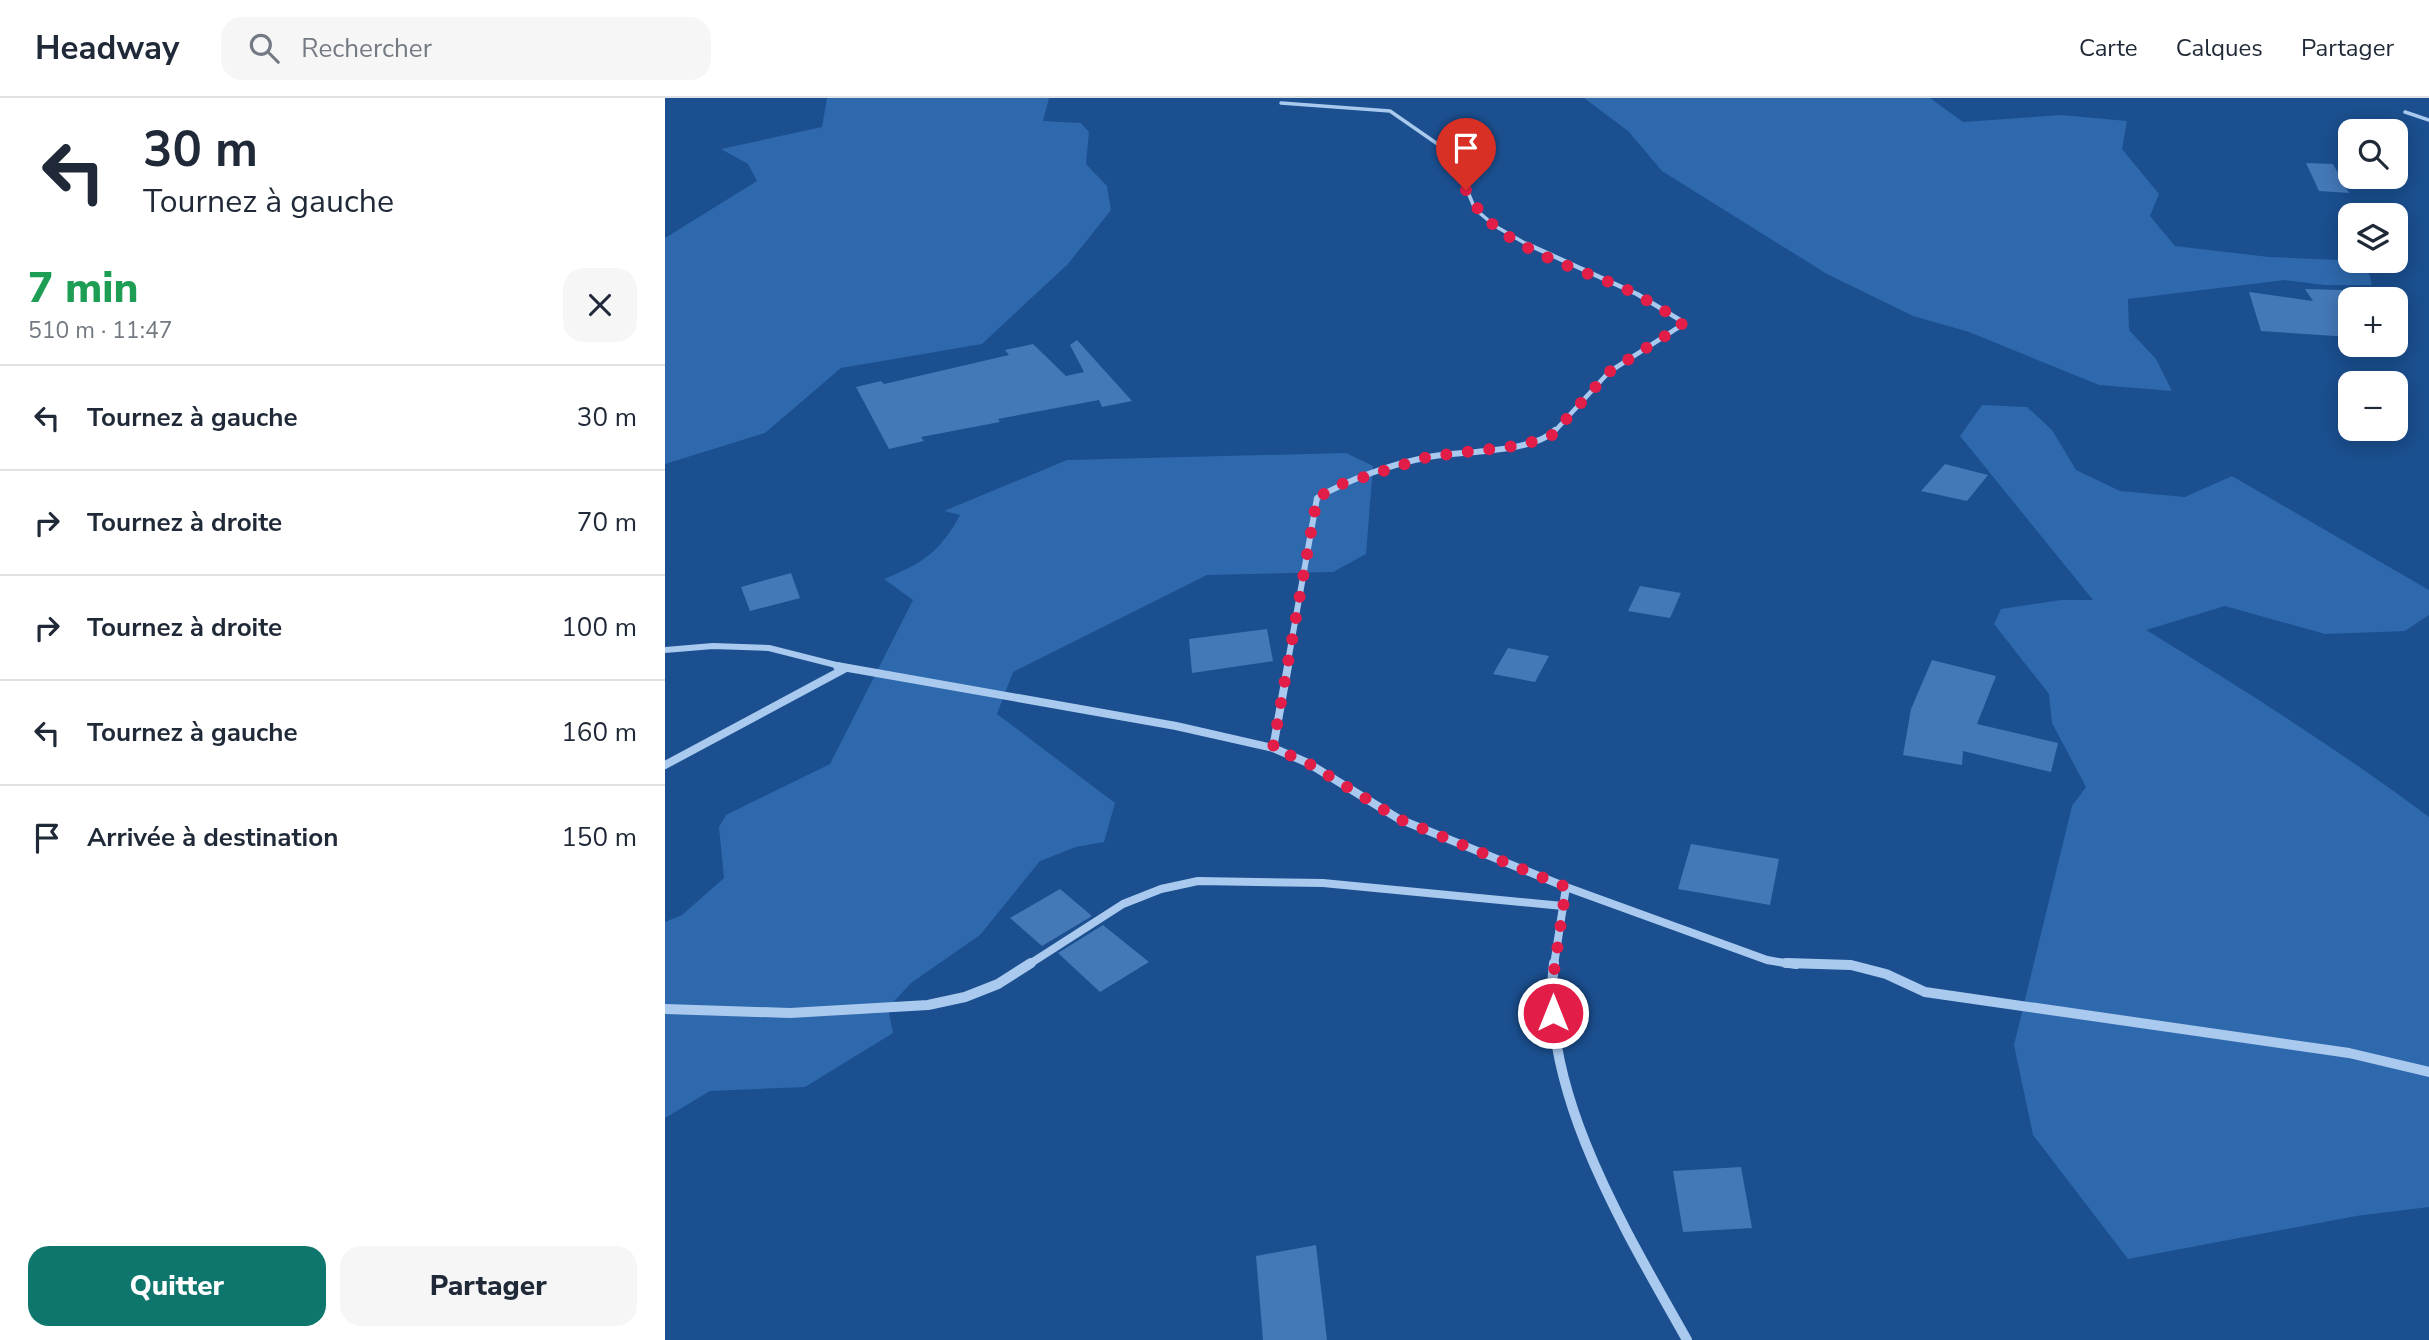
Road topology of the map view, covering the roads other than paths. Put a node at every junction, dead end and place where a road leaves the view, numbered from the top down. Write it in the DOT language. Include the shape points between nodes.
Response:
graph roads {
  1 [pos="1281,103"];
  2 [pos="2405,113"];
  3 [pos="2429,120"];
  4 [pos="665,650"];
  5 [pos="847,668"];
  6 [pos="1273,748"];
  7 [pos="665,765"];
  8 [pos="1566,887"];
  9 [pos="1563,906"];
  10 [pos="665,1009"];
  11 [pos="2429,1072"];
  12 [pos="1687,1340"];
  1 -- 6 [label="street" via="1390,111 1452,154 1475,209 1495,226 1547,256 1637,294 1682,325 1609,372 1551,436 1522,445 1427,457 1339,485 1317,498"];
  2 -- 3 [label="street"];
  4 -- 5 [label="street" via="769,648"];
  5 -- 6 [label="street" via="1176,726"];
  5 -- 7 [label="street"];
  6 -- 8 [label="street" via="1308,763 1399,819"];
  8 -- 9 [label="street"];
  8 -- 11 [label="street" via="1767,960 1804,966 1851,965 1886,974 1925,992 2349,1053"];
  9 -- 10 [label="street" via="1323,883 1198,881 1123,904 998,984 965,997 928,1005 790,1013"];
  9 -- 12 [label="street" via="1551,993 1557,1052 1578,1117 1642,1261"];
}
